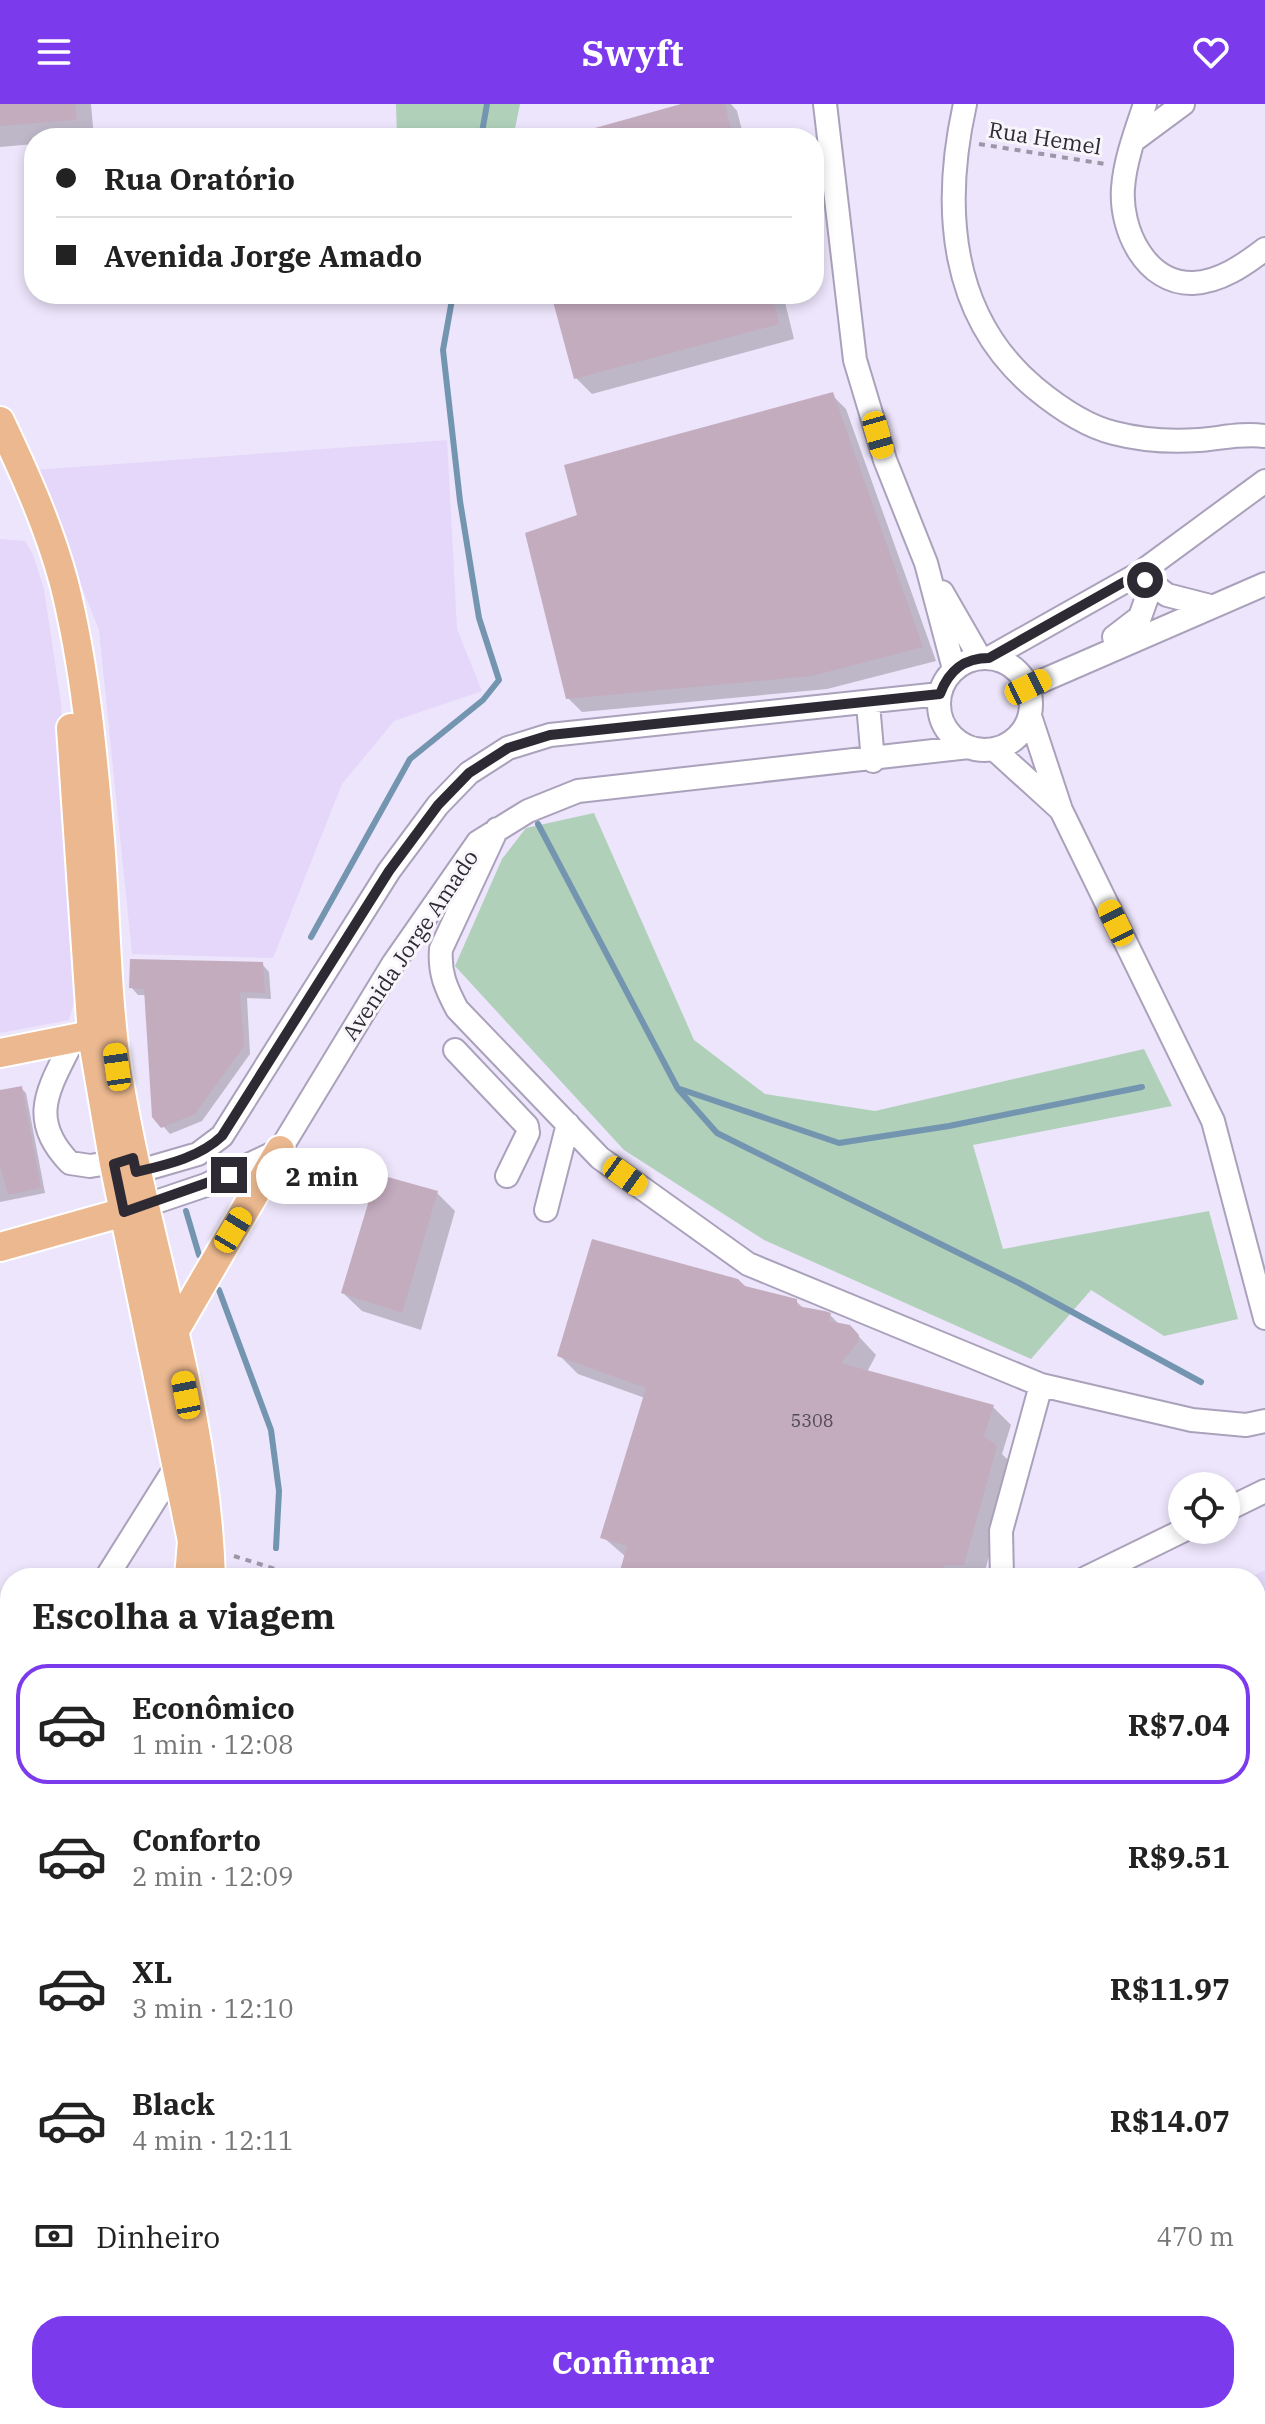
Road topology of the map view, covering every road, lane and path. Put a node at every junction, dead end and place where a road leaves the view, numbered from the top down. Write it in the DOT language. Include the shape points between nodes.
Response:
graph roads {
  1 [pos="825,104"];
  2 [pos="965,104"];
  3 [pos="1145,104"];
  4 [pos="1183,104"];
  5 [pos="957,140"];
  6 [pos="1133,141"];
  7 [pos="1128,168"];
  8 [pos="1265,249"];
  9 [pos="0,421"];
  10 [pos="1265,436"];
  11 [pos="0,449"];
  12 [pos="1265,481"];
  13 [pos="926,563"];
  14 [pos="1146,580"];
  15 [pos="1265,584"];
  16 [pos="1210,606"];
  17 [pos="984,658"];
  18 [pos="1077,663"];
  19 [pos="954,669"];
  20 [pos="1028,687"];
  21 [pos="940,694"];
  22 [pos="868,704"];
  23 [pos="1030,716"];
  24 [pos="969,747"];
  25 [pos="994,749"];
  26 [pos="873,761"];
  27 [pos="1061,810"];
  28 [pos="497,829"];
  29 [pos="92,1036"];
  30 [pos="455,1050"];
  31 [pos="0,1053"];
  32 [pos="568,1124"];
  33 [pos="280,1150"];
  34 [pos="127,1165"];
  35 [pos="507,1176"];
  36 [pos="134,1209"];
  37 [pos="546,1210"];
  38 [pos="0,1247"];
  39 [pos="1265,1318"];
  40 [pos="174,1332"];
  41 [pos="1041,1385"];
  42 [pos="1265,1421"];
  43 [pos="194,1438"];
  44 [pos="176,1466"];
  45 [pos="1265,1491"];
  46 [pos="1240,1503"];
  47 [pos="1168,1538"];
  48 [pos="230,1554"];
  49 [pos="112,1568"];
  50 [pos="190,1568"];
  51 [pos="210,1568"];
  52 [pos="273,1568"];
  53 [pos="1002,1568"];
  54 [pos="1106,1568"];
  1 -- 13 [label="street" via="855,360 885,460"];
  2 -- 5 [label="street"];
  3 -- 6 [label="street"];
  4 -- 6 [label="street"];
  5 -- 7 [label="path, Rua Hemel"];
  5 -- 10 [label="street" via="952,193 961,275 989,339 1015,371 1084,422 1113,433 1163,441"];
  6 -- 7 [label="street"];
  7 -- 8 [label="street" via="1124,217 1132,242 1146,262 1168,276 1190,283 1214,279"];
  9 -- 29 [label="main road" via="40,509 77,647 95,783"];
  11 -- 29 [label="main road" via="48,580 69,709"];
  12 -- 14 [label="street"];
  13 -- 17 [label="street"];
  13 -- 19 [label="street"];
  14 -- 16 [label="street" via="1167,595"];
  14 -- 17 [label="street"];
  14 -- 18 [label="street" via="1140,617"];
  15 -- 16 [label="street"];
  16 -- 18 [label="street"];
  17 -- 19 [label="street"];
  17 -- 20 [label="street" via="1013,667"];
  18 -- 20 [label="street"];
  19 -- 21 [label="street"];
  20 -- 23 [label="street"];
  21 -- 22 [label="street"];
  21 -- 24 [label="street" via="942,720 957,741"];
  22 -- 26 [label="street"];
  22 -- 34 [label="street" via="550,735 508,748 469,773 438,805 389,871 222,1136 198,1154"];
  23 -- 25 [label="street" via="1010,743"];
  23 -- 27 [label="street"];
  24 -- 25 [label="street"];
  24 -- 26 [label="street, Avenida Jorge Amado"];
  25 -- 27 [label="street"];
  26 -- 28 [label="street, Avenida Jorge Amado" via="578,791"];
  27 -- 39 [label="street" via="1213,1121"];
  28 -- 32 [label="street" via="441,949 439,967 457,1009"];
  28 -- 33 [label="street, Avenida Jorge Amado" via="478,842 393,964"];
  29 -- 31 [label="main road"];
  29 -- 34 [label="main road"];
  29 -- 34 [label="street" via="48,1086 48,1133 70,1163"];
  30 -- 35 [label="street" via="527,1126"];
  32 -- 37 [label="street"];
  32 -- 41 [label="street" via="600,1158 748,1264"];
  33 -- 36 [label="street" via="206,1185"];
  33 -- 40 [label="main road"];
  34 -- 36 [label="main road"];
  36 -- 38 [label="main road"];
  36 -- 40 [label="main road"];
  36 -- 44 [label="main road"];
  40 -- 43 [label="main road"];
  41 -- 42 [label="street" via="1192,1420 1246,1425"];
  41 -- 53 [label="street" via="1001,1531"];
  43 -- 44 [label="street"];
  43 -- 51 [label="main road"];
  44 -- 49 [label="street"];
  44 -- 50 [label="main road" via="192,1541"];
  45 -- 46 [label="street"];
  47 -- 54 [label="street"];
  48 -- 52 [label="path"];
}
